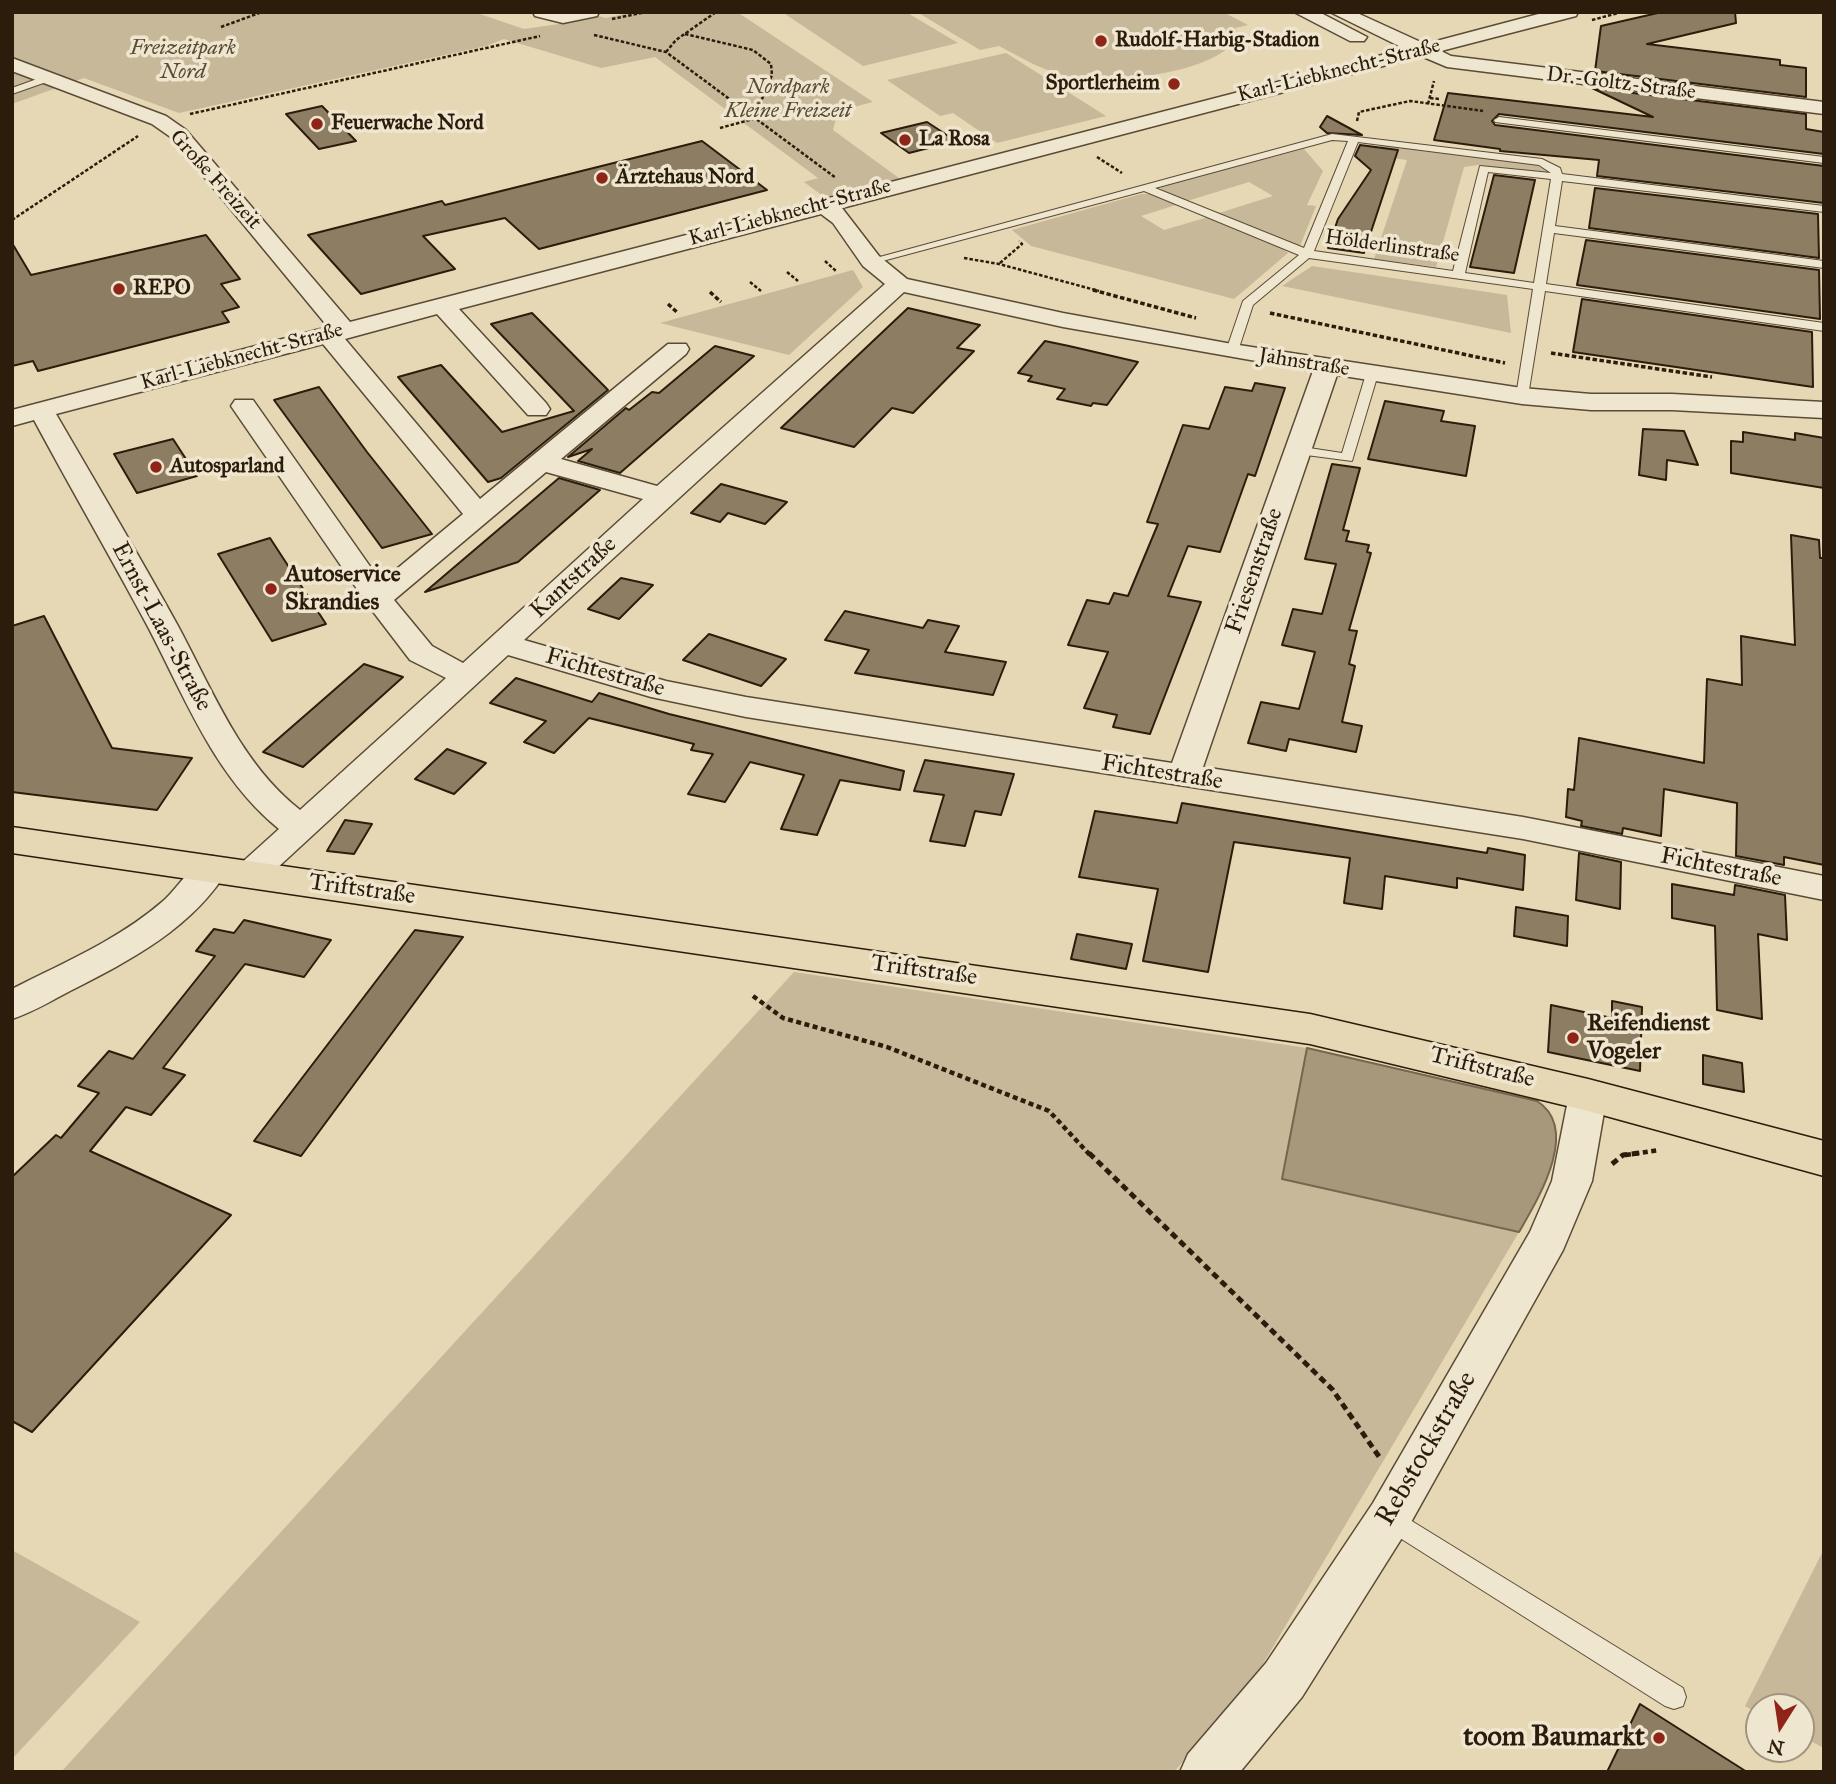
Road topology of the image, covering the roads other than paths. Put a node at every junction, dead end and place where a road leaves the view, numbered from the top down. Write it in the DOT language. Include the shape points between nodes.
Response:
graph roads {
  1 [pos="542,12"];
  2 [pos="590,12"];
  3 [pos="1303,12"];
  4 [pos="1339,12"];
  5 [pos="1570,12"];
  6 [pos="1422,50"];
  7 [pos="1398,56"];
  8 [pos="12,64"];
  9 [pos="1363,65"];
  10 [pos="48,78"];
  11 [pos="1441,78"];
  12 [pos="12,91"];
  13 [pos="1824,108"];
  14 [pos="1824,119"];
  15 [pos="1499,120"];
  16 [pos="1354,138"];
  17 [pos="1824,160"];
  18 [pos="1557,177"];
  19 [pos="1143,187"];
  20 [pos="823,205"];
  21 [pos="1824,209"];
  22 [pos="1548,229"];
  23 [pos="1307,254"];
  24 [pos="871,261"];
  25 [pos="1824,265"];
  26 [pos="1458,276"];
  27 [pos="899,284"];
  28 [pos="1538,288"];
  29 [pos="441,304"];
  30 [pos="1824,327"];
  31 [pos="336,332"];
  32 [pos="1236,340"];
  33 [pos="677,349"];
  34 [pos="1328,366"];
  35 [pos="1372,374"];
  36 [pos="1522,396"];
  37 [pos="244,406"];
  38 [pos="537,409"];
  39 [pos="41,410"];
  40 [pos="1824,410"];
  41 [pos="12,418"];
  42 [pos="1296,450"];
  43 [pos="540,462"];
  44 [pos="662,496"];
  45 [pos="478,514"];
  46 [pos="378,599"];
  47 [pos="504,644"];
  48 [pos="467,677"];
  49 [pos="1184,776"];
  50 [pos="300,828"];
  51 [pos="12,840"];
  52 [pos="231,871"];
  53 [pos="1824,888"];
  54 [pos="12,1005"];
  55 [pos="1588,1095"];
  56 [pos="1824,1159"];
  57 [pos="1397,1503"];
  58 [pos="1674,1697"];
  59 [pos="1206,1772"];
  1 -- 2 [label="street" via="563,17"];
  3 -- 7 [label="street, Dr.-Goltz-Straße"];
  4 -- 6 [label="street, Dr.-Goltz-Straße"];
  5 -- 6 [label="street, Karl-Liebknecht-Straße"];
  6 -- 7 [label="street, Karl-Liebknecht-Straße"];
  6 -- 13 [label="street, Dr.-Goltz-Straße" via="1447,61 1481,67"];
  7 -- 9 [label="street, Karl-Liebknecht-Straße"];
  7 -- 11 [label="street, Dr.-Goltz-Straße"];
  8 -- 10 [label="street, Große Freizeit"];
  9 -- 11 [label="street, Dr.-Goltz-Straße"];
  9 -- 20 [label="street, Karl-Liebknecht-Straße"];
  10 -- 12 [label="lane"];
  10 -- 31 [label="street, Große Freizeit" via="159,120 179,134"];
  11 -- 14 [label="street, Dr.-Goltz-Straße"];
  15 -- 17 [label="lane"];
  16 -- 18 [label="lane" via="1542,162 1556,170"];
  16 -- 19 [label="lane" via="1332,137"];
  16 -- 23 [label="lane, Hölderlinstraße"];
  18 -- 21 [label="lane"];
  18 -- 22 [label="lane"];
  18 -- 26 [label="lane" via="1484,168"];
  19 -- 23 [label="lane"];
  19 -- 24 [label="lane"];
  20 -- 24 [label="street, Jahnstraße" via="841,218"];
  20 -- 29 [label="street, Karl-Liebknecht-Straße"];
  22 -- 25 [label="lane"];
  22 -- 28 [label="lane"];
  23 -- 26 [label="lane, Hölderlinstraße"];
  23 -- 32 [label="lane" via="1256,294 1245,308"];
  24 -- 27 [label="street, Jahnstraße"];
  26 -- 28 [label="lane, Hölderlinstraße"];
  27 -- 32 [label="street, Jahnstraße" via="1063,320"];
  27 -- 44 [label="street, Kantstraße"];
  28 -- 30 [label="lane, Hölderlinstraße"];
  28 -- 36 [label="lane"];
  29 -- 31 [label="street, Karl-Liebknecht-Straße"];
  29 -- 38 [label="street"];
  31 -- 39 [label="street, Karl-Liebknecht-Straße"];
  31 -- 45 [label="street"];
  32 -- 34 [label="street, Jahnstraße"];
  33 -- 43 [label="street"];
  34 -- 35 [label="street, Jahnstraße"];
  34 -- 42 [label="street, Friesenstraße"];
  35 -- 36 [label="street, Jahnstraße"];
  35 -- 42 [label="lane" via="1347,457"];
  36 -- 40 [label="street, Jahnstraße"];
  37 -- 46 [label="street"];
  39 -- 41 [label="street, Karl-Liebknecht-Straße"];
  39 -- 50 [label="street, Ernst-Laas-Straße" via="230,755 265,800"];
  42 -- 49 [label="street, Friesenstraße"];
  43 -- 44 [label="street"];
  43 -- 45 [label="street"];
  44 -- 47 [label="street, Kantstraße"];
  45 -- 46 [label="street"];
  46 -- 48 [label="street" via="421,653"];
  47 -- 48 [label="street, Kantstraße"];
  47 -- 49 [label="street, Fichtestraße" via="662,690 746,707"];
  48 -- 50 [label="street, Kantstraße"];
  49 -- 53 [label="street, Fichtestraße" via="1523,828"];
  50 -- 52 [label="street, Kantstraße"];
  51 -- 52 [label="main road, Triftstraße"];
  52 -- 54 [label="street, Kantstraße" via="200,888 151,929"];
  52 -- 55 [label="main road, Triftstraße" via="1229,1015 1441,1057"];
  55 -- 56 [label="main road, Triftstraße"];
  55 -- 57 [label="street, Rebstockstraße" via="1572,1181 1548,1238"];
  57 -- 58 [label="lane"];
  57 -- 59 [label="street, Rebstockstraße" via="1284,1680"];
}
